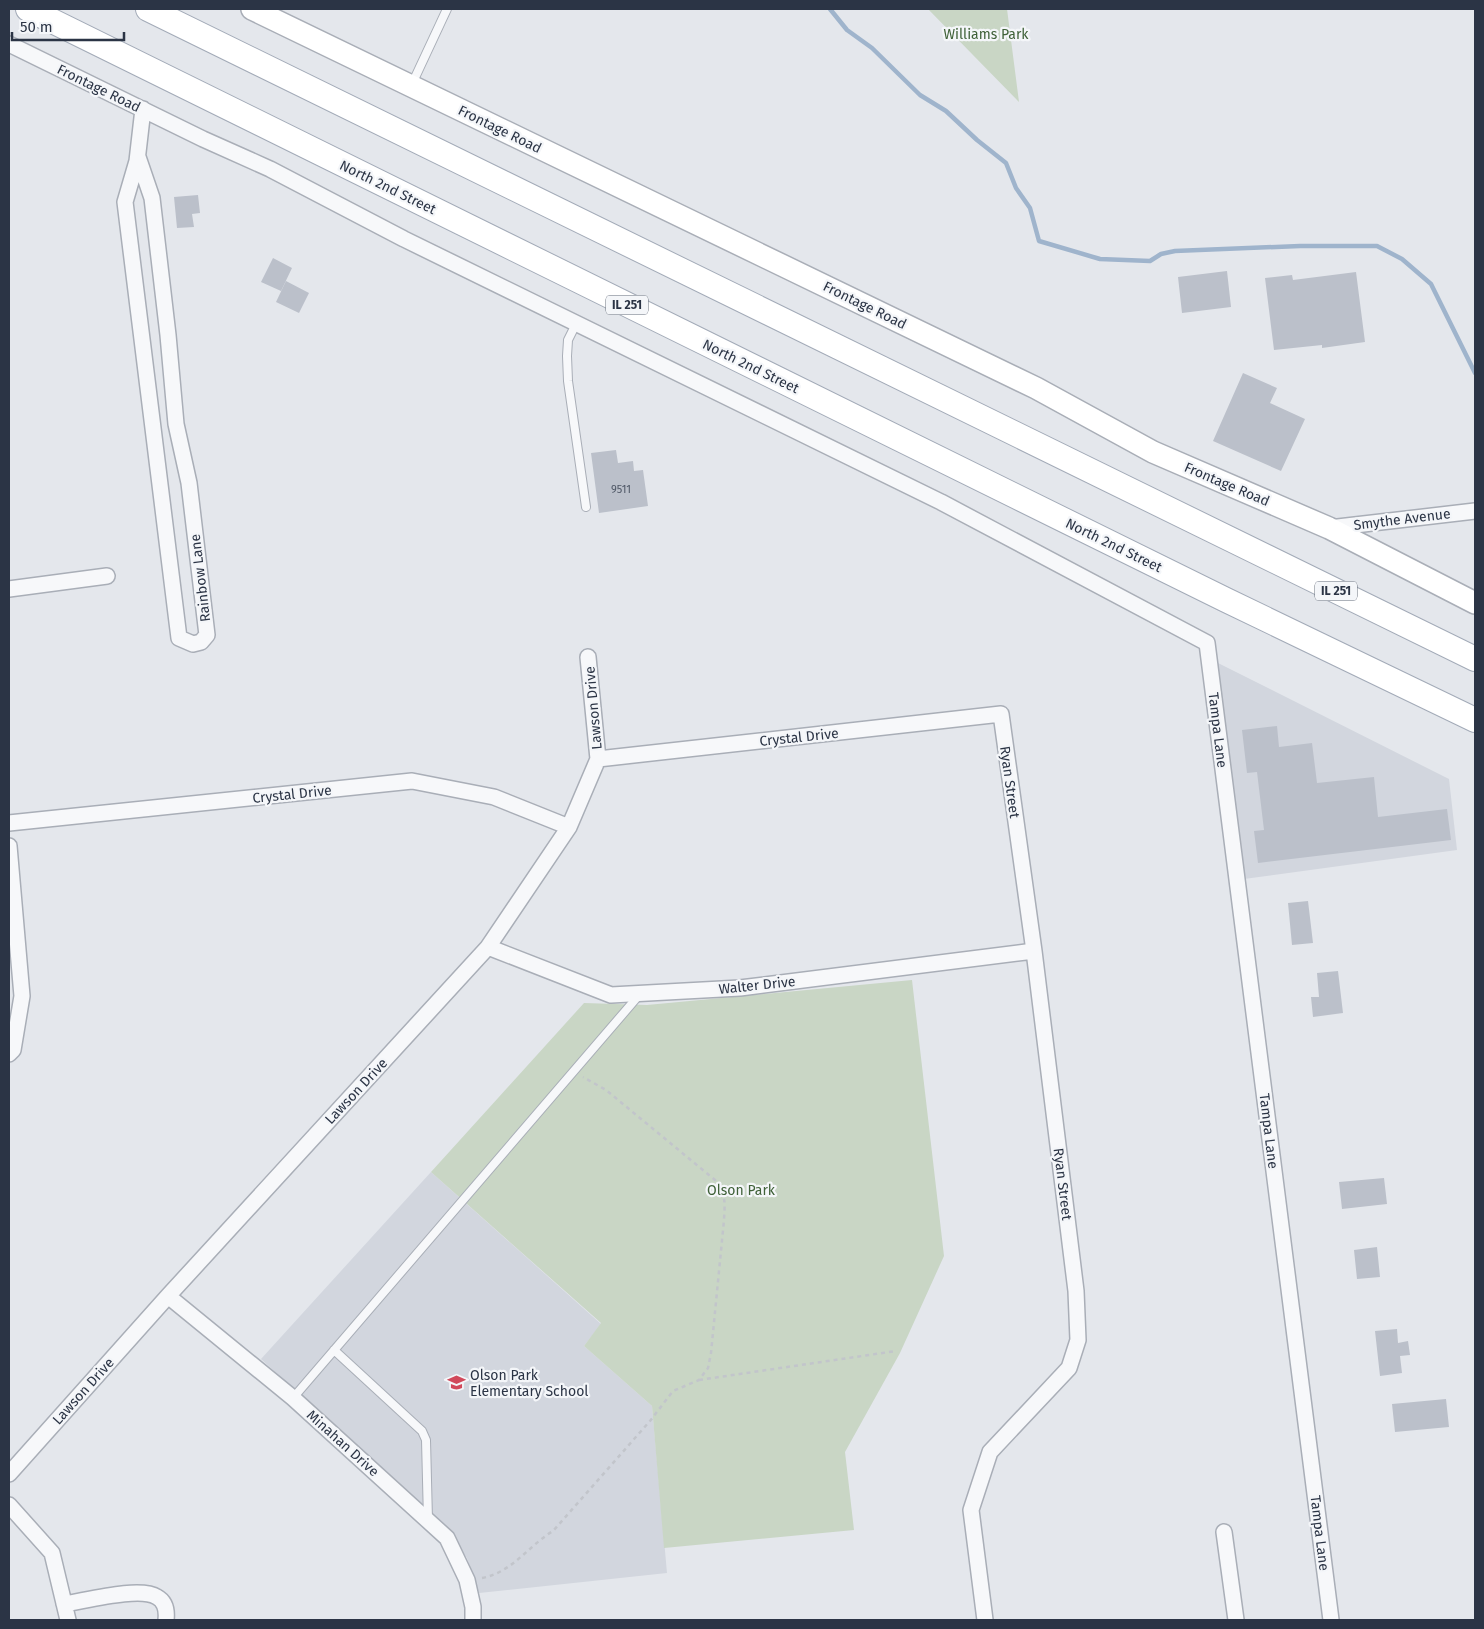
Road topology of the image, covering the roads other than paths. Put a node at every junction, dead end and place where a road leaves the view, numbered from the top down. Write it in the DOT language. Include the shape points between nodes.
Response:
graph roads {
  1 [pos="28,9"];
  2 [pos="148,9"];
  3 [pos="252,9"];
  4 [pos="447,9"];
  5 [pos="9,44"];
  6 [pos="411,86"];
  7 [pos="143,109"];
  8 [pos="138,157"];
  9 [pos="576,324"];
  10 [pos="586,507"];
  11 [pos="1475,511"];
  12 [pos="1329,528"];
  13 [pos="107,576"];
  14 [pos="9,586"];
  15 [pos="1475,604"];
  16 [pos="1207,643"];
  17 [pos="588,657"];
  18 [pos="1475,659"];
  19 [pos="1001,714"];
  20 [pos="1475,720"];
  21 [pos="598,759"];
  22 [pos="9,823"];
  23 [pos="569,827"];
  24 [pos="9,846"];
  25 [pos="488,947"];
  26 [pos="1034,951"];
  27 [pos="641,993"];
  28 [pos="9,1054"];
  29 [pos="168,1296"];
  30 [pos="334,1350"];
  31 [pos="293,1398"];
  32 [pos="9,1474"];
  33 [pos="9,1505"];
  34 [pos="428,1520"];
  35 [pos="1224,1532"];
  36 [pos="64,1604"];
  37 [pos="68,1620"];
  38 [pos="166,1620"];
  39 [pos="473,1620"];
  40 [pos="985,1620"];
  41 [pos="1236,1620"];
  42 [pos="1331,1620"];
  1 -- 20 [label="main road, North 2nd Street / IL 251"];
  2 -- 18 [label="main road, IL 251"];
  3 -- 6 [label="street, Frontage Road"];
  4 -- 6 [label="lane"];
  5 -- 7 [label="street, Frontage Road"];
  6 -- 12 [label="street, Frontage Road" via="1036,388 1153,452"];
  7 -- 8 [label="street, Rainbow Lane"];
  7 -- 9 [label="street, Frontage Road" via="270,169"];
  8 -- 8 [label="street, Rainbow Lane" via="125,202 179,638 193,644 201,642 207,634 189,483 176,424 152,198"];
  9 -- 10 [label="lane" via="568,340 568,381"];
  9 -- 16 [label="street, Frontage Road" via="941,502"];
  11 -- 12 [label="street, Smythe Avenue"];
  12 -- 15 [label="street, Frontage Road"];
  13 -- 14 [label="street"];
  16 -- 42 [label="street, Tampa Lane"];
  17 -- 21 [label="street, Lawson Drive"];
  19 -- 21 [label="street, Crystal Drive"];
  19 -- 26 [label="street, Ryan Street"];
  21 -- 23 [label="street, Lawson Drive"];
  22 -- 23 [label="street, Crystal Drive" via="412,781 494,797"];
  23 -- 25 [label="street, Lawson Drive"];
  24 -- 28 [label="street" via="22,996 13,1050"];
  25 -- 27 [label="street, Walter Drive" via="611,995"];
  25 -- 29 [label="street, Lawson Drive"];
  26 -- 27 [label="street, Walter Drive" via="740,988"];
  26 -- 40 [label="street, Ryan Street" via="1076,1291 1078,1340 1068,1368 990,1452 971,1510"];
  27 -- 30 [label="lane"];
  29 -- 31 [label="street, Minahan Drive"];
  29 -- 32 [label="street, Lawson Drive"];
  30 -- 31 [label="lane"];
  30 -- 34 [label="lane" via="422,1431 426,1440"];
  31 -- 34 [label="street, Minahan Drive"];
  33 -- 36 [label="street" via="52,1553"];
  34 -- 39 [label="street, Minahan Drive" via="447,1538 467,1580"];
  35 -- 41 [label="street"];
  36 -- 37 [label="street"];
  36 -- 38 [label="street" via="143,1592 163,1602 167,1610"];
}
